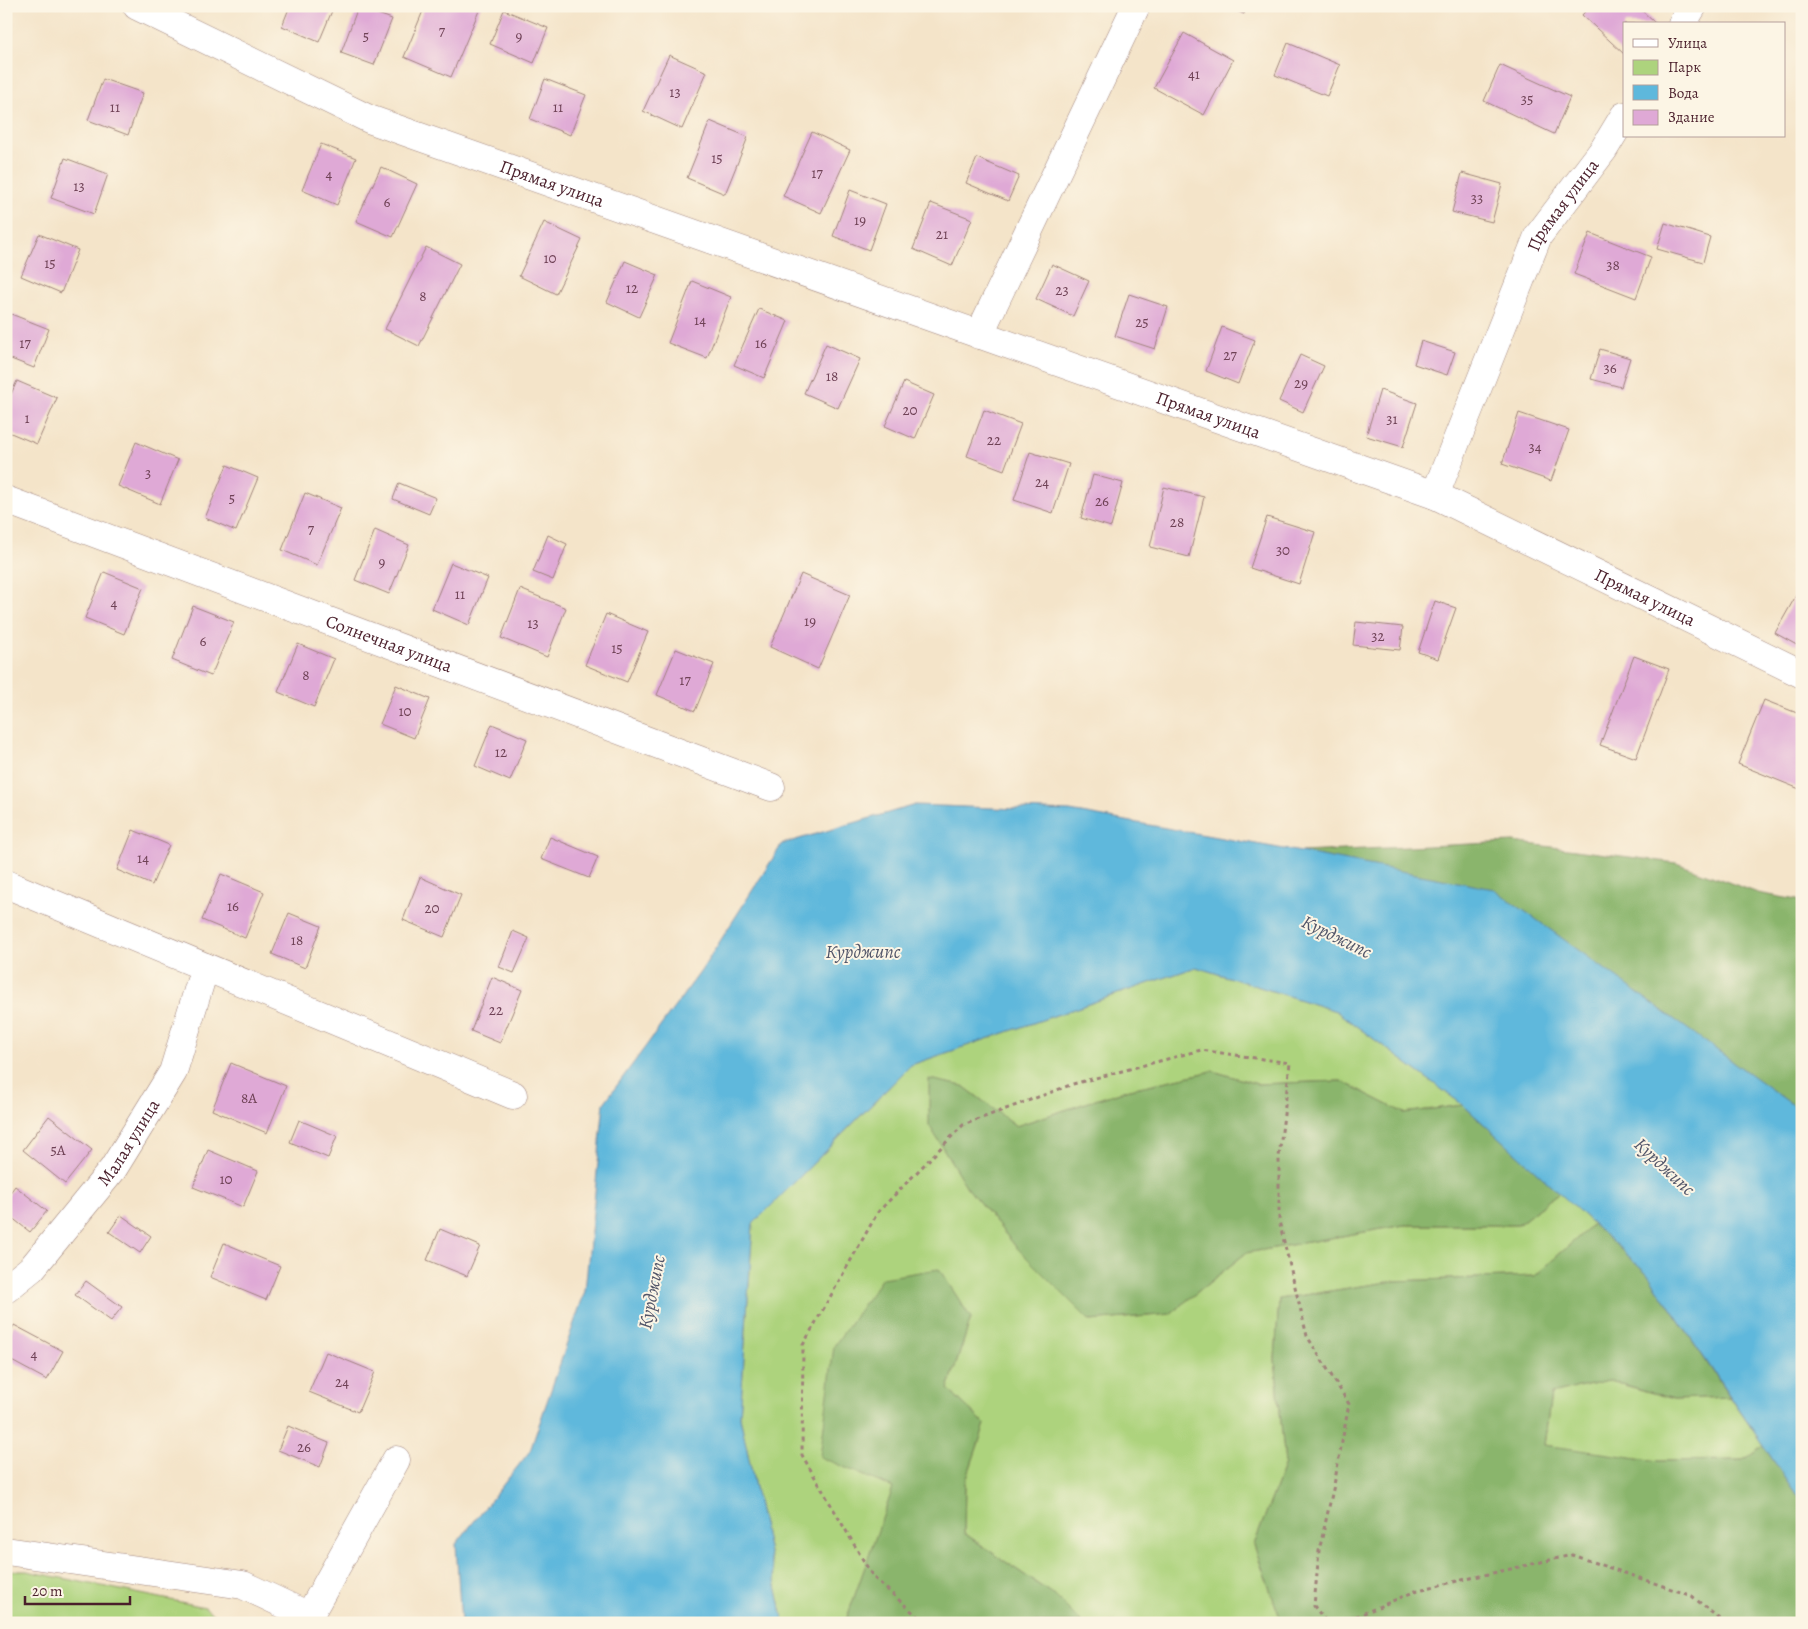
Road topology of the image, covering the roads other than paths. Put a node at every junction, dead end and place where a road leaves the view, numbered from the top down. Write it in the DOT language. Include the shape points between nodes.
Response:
graph roads {
  1 [pos="137,6"];
  2 [pos="1136,6"];
  3 [pos="1693,6"];
  4 [pos="1683,22"];
  5 [pos="1623,118"];
  6 [pos="979,335"];
  7 [pos="1435,495"];
  8 [pos="6,500"];
  9 [pos="1802,674"];
  10 [pos="771,787"];
  11 [pos="6,884"];
  12 [pos="205,967"];
  13 [pos="512,1095"];
  14 [pos="6,1289"];
  15 [pos="396,1460"];
  16 [pos="6,1551"];
  17 [pos="311,1619"];
  1 -- 6 [label="street, Прямая улица" via="369,119"];
  2 -- 6 [label="street"];
  3 -- 4 [label="street"];
  5 -- 7 [label="street, Прямая улица" via="1604,149 1538,236"];
  6 -- 7 [label="street, Прямая улица"];
  7 -- 9 [label="street, Прямая улица"];
  8 -- 10 [label="street, Солнечная улица"];
  11 -- 12 [label="street"];
  12 -- 13 [label="street"];
  12 -- 14 [label="street, Малая улица" via="173,1072 113,1169 32,1268"];
  15 -- 17 [label="street"];
  16 -- 17 [label="street" via="243,1585"];
}
